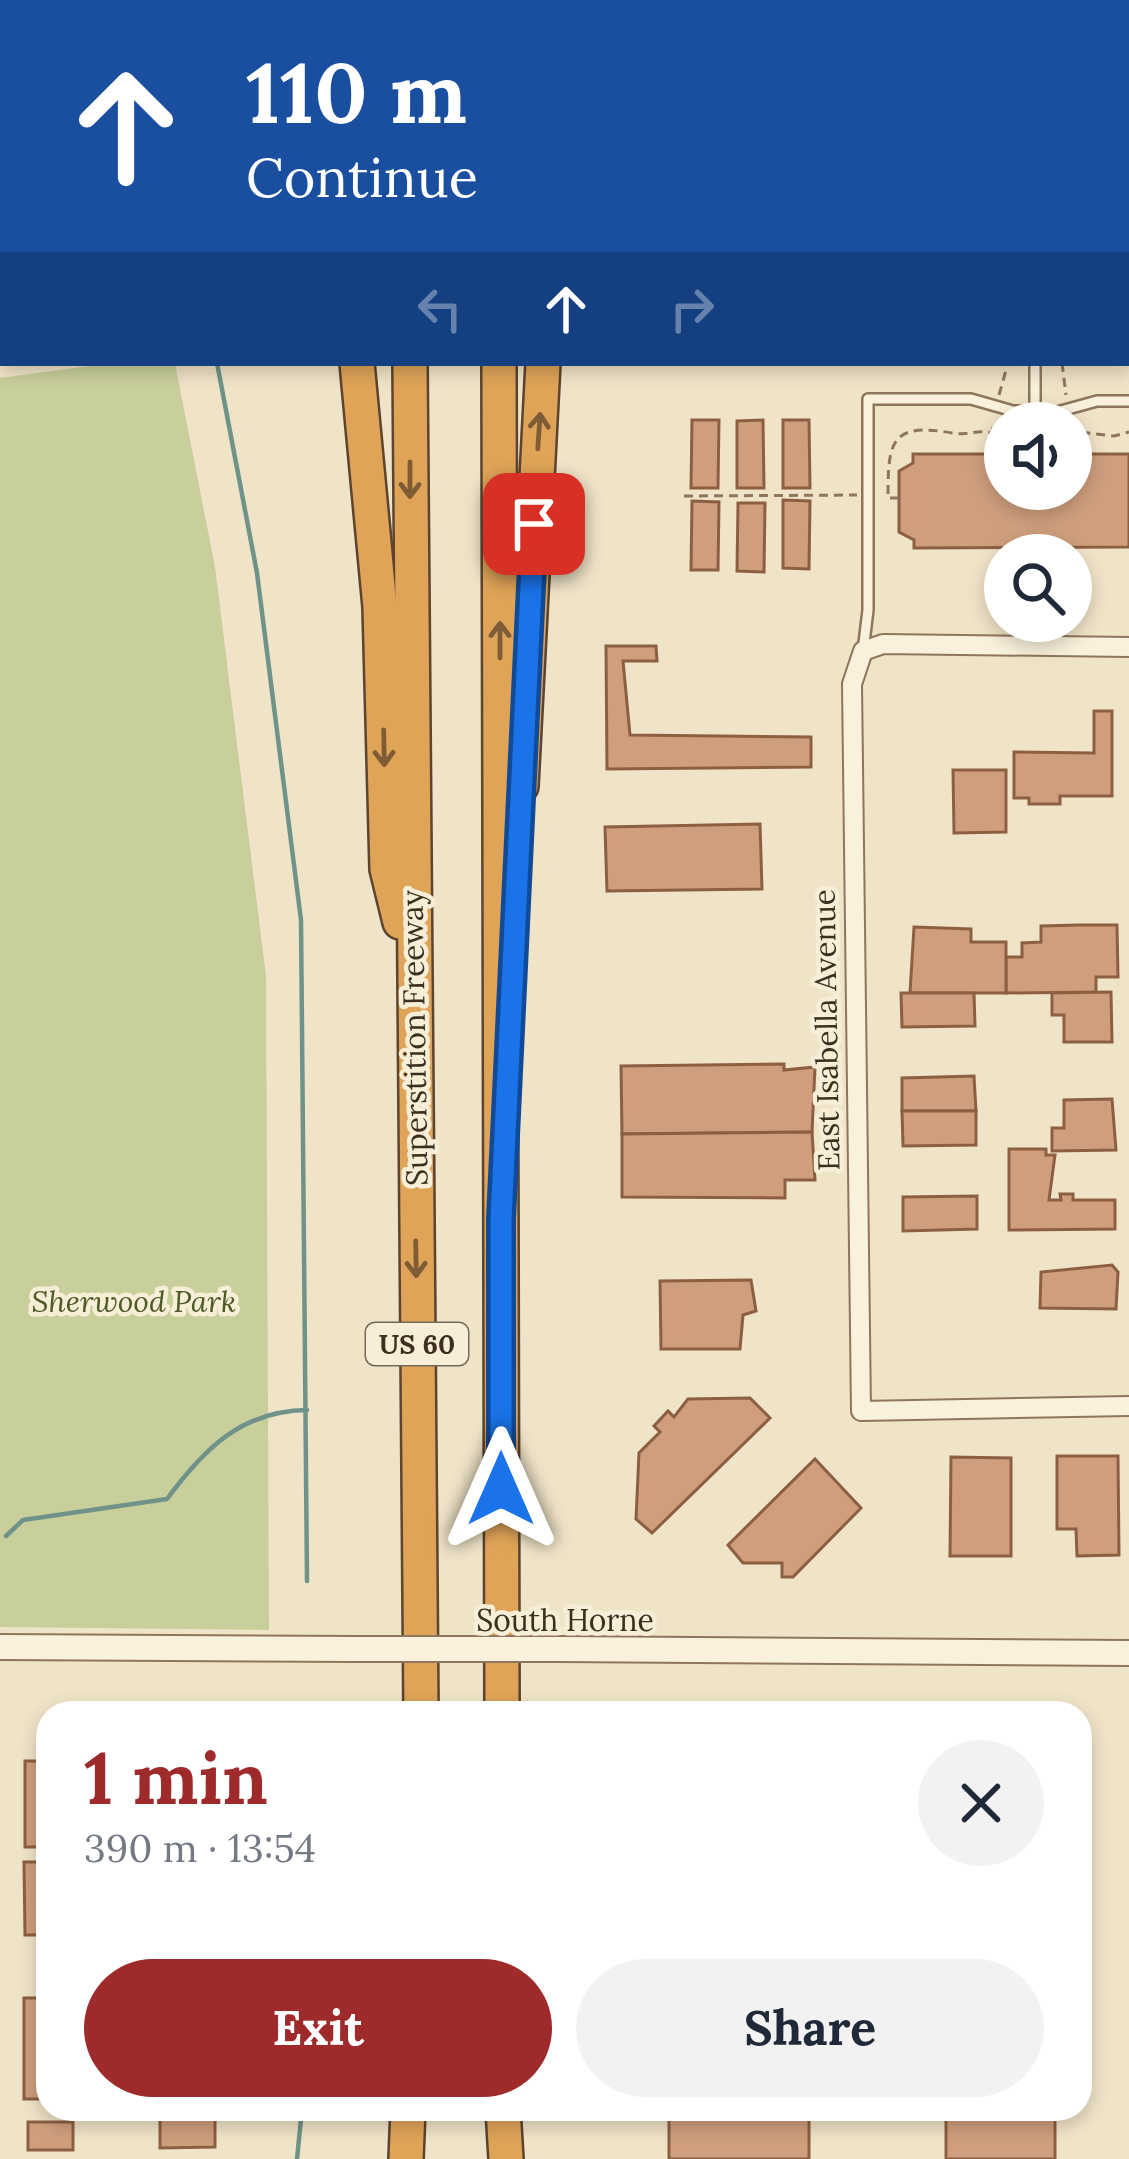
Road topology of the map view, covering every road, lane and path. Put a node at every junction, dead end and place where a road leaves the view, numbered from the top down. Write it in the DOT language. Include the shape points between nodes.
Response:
graph roads {
  1 [pos="358,366"];
  2 [pos="410,366"];
  3 [pos="500,366"];
  4 [pos="543,366"];
  5 [pos="1007,366"];
  6 [pos="1035,366"];
  7 [pos="1129,400"];
  8 [pos="998,402"];
  9 [pos="1035,402"];
  10 [pos="984,404"];
  11 [pos="1092,405"];
  12 [pos="984,433"];
  13 [pos="868,495"];
  14 [pos="684,496"];
  15 [pos="899,498"];
  16 [pos="1129,647"];
  17 [pos="862,651"];
  18 [pos="412,974"];
  19 [pos="501,1219"];
  20 [pos="1129,1406"];
  21 [pos="0,1648"];
  22 [pos="1129,1653"];
  23 [pos="421,1701"];
  24 [pos="502,1701"];
  25 [pos="408,2121"];
  26 [pos="423,2121"];
  27 [pos="503,2121"];
  28 [pos="406,2159"];
  29 [pos="423,2159"];
  30 [pos="504,2159"];
  1 -- 18 [label="highway, one-way" via="380,607 387,869"];
  2 -- 18 [label="highway, Superstition Freeway / US 60, one-way"];
  19 -- 3 [label="highway, US 60, one-way"];
  19 -- 4 [label="highway, one-way"];
  5 -- 8 [label="path"];
  6 -- 9 [label="lane"];
  7 -- 11 [label="lane"];
  10 -- 13 [label="lane" via="868,399"];
  12 -- 15 [label="path" via="917,428 897,438 888,498"];
  13 -- 14 [label="path"];
  13 -- 17 [label="lane"];
  16 -- 17 [label="street" via="884,644"];
  17 -- 20 [label="street, East Isabella Avenue" via="852,684 861,1411"];
  18 -- 23 [label="highway, Superstition Freeway / US 60, one-way"];
  19 -- 24 [label="highway, US 60"];
  21 -- 22 [label="street, South Horne, bridge"];
  25 -- 28 [label="highway"];
  26 -- 29 [label="highway"];
  27 -- 30 [label="highway"];
}
